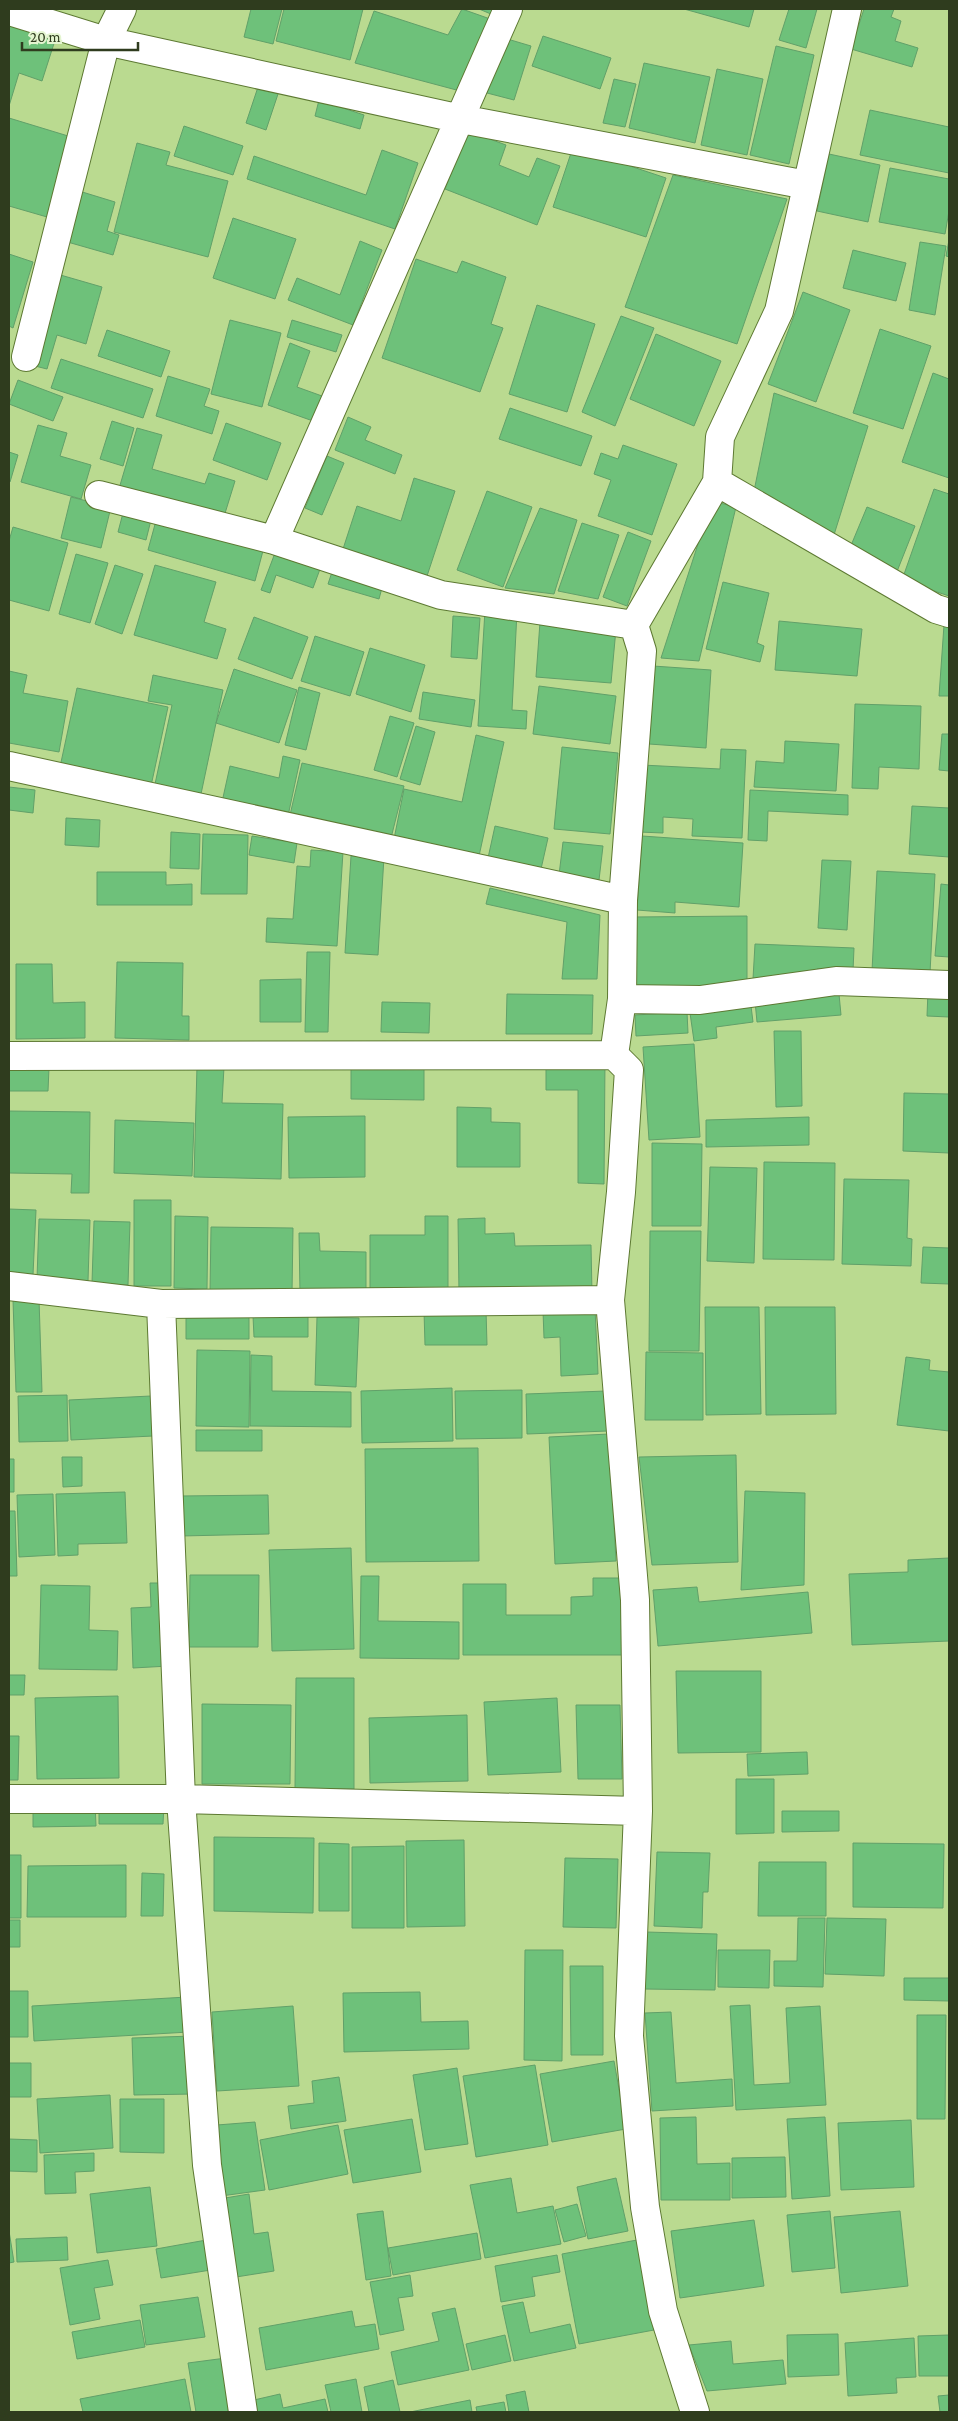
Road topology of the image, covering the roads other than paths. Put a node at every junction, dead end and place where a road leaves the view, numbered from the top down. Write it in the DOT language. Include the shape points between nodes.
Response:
graph roads {
  1 [pos="122,9"];
  2 [pos="508,9"];
  3 [pos="847,9"];
  4 [pos="9,11"];
  5 [pos="106,41"];
  6 [pos="460,120"];
  7 [pos="807,186"];
  8 [pos="26,357"];
  9 [pos="717,482"];
  10 [pos="99,495"];
  11 [pos="274,540"];
  12 [pos="949,613"];
  13 [pos="634,625"];
  14 [pos="9,766"];
  15 [pos="623,900"];
  16 [pos="949,984"];
  17 [pos="622,999"];
  18 [pos="614,1055"];
  19 [pos="9,1056"];
  20 [pos="9,1286"];
  21 [pos="610,1300"];
  22 [pos="161,1304"];
  23 [pos="9,1799"];
  24 [pos="182,1799"];
  25 [pos="638,1811"];
  26 [pos="243,2412"];
  27 [pos="695,2412"];
  1 -- 5 [label="street"];
  2 -- 6 [label="street"];
  3 -- 7 [label="street"];
  4 -- 5 [label="street"];
  5 -- 6 [label="street"];
  5 -- 8 [label="street"];
  6 -- 7 [label="street"];
  6 -- 11 [label="street"];
  7 -- 9 [label="street" via="779,311 720,437"];
  9 -- 12 [label="street" via="936,609"];
  9 -- 13 [label="street"];
  10 -- 11 [label="street"];
  11 -- 13 [label="street" via="441,595"];
  13 -- 15 [label="street" via="642,651"];
  14 -- 15 [label="street"];
  15 -- 17 [label="street"];
  16 -- 17 [label="street" via="836,981 700,1000"];
  17 -- 18 [label="street"];
  18 -- 19 [label="street"];
  18 -- 21 [label="street" via="629,1070"];
  20 -- 22 [label="street"];
  21 -- 22 [label="street"];
  21 -- 25 [label="street" via="635,1600"];
  22 -- 24 [label="street"];
  23 -- 24 [label="street"];
  24 -- 25 [label="street"];
  24 -- 26 [label="street" via="207,2165"];
  25 -- 27 [label="street" via="629,2036 644,2207 663,2311"];
}
